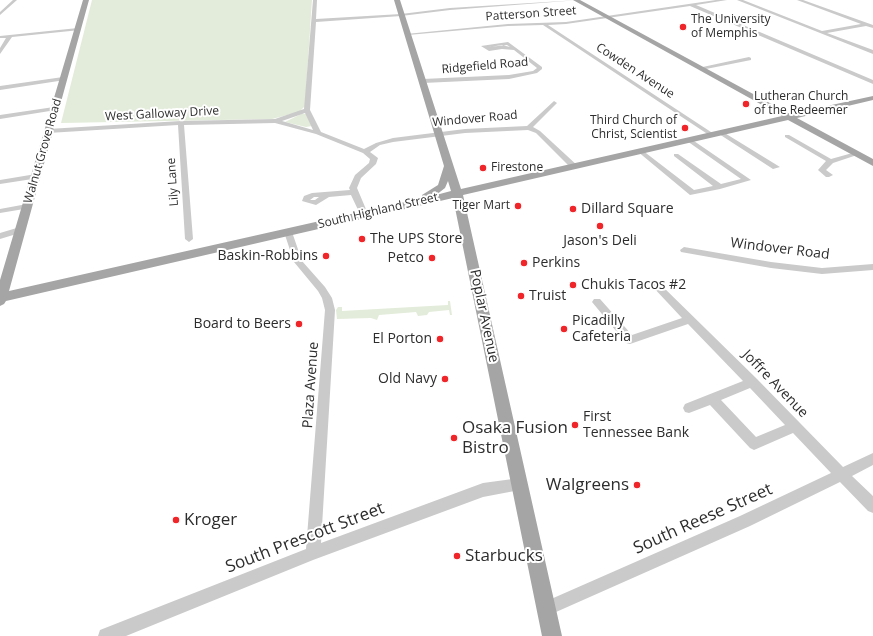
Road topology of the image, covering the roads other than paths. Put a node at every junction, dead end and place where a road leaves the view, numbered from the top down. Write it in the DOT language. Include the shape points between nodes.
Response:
graph roads {
  1 [pos="15,0"];
  2 [pos="86,0"];
  3 [pos="315,0"];
  4 [pos="398,0"];
  5 [pos="577,0"];
  6 [pos="725,0"];
  7 [pos="739,0"];
  8 [pos="799,0"];
  9 [pos="712,1"];
  10 [pos="691,5"];
  11 [pos="0,14"];
  12 [pos="401,15"];
  13 [pos="607,17"];
  14 [pos="314,21"];
  15 [pos="873,23"];
  16 [pos="867,24"];
  17 [pos="545,25"];
  18 [pos="873,27"];
  19 [pos="78,29"];
  20 [pos="822,32"];
  21 [pos="408,34"];
  22 [pos="10,36"];
  23 [pos="0,37"];
  24 [pos="516,49"];
  25 [pos="0,52"];
  26 [pos="873,52"];
  27 [pos="749,59"];
  28 [pos="701,68"];
  29 [pos="63,79"];
  30 [pos="423,82"];
  31 [pos="873,82"];
  32 [pos="0,88"];
  33 [pos="873,98"];
  34 [pos="554,103"];
  35 [pos="54,108"];
  36 [pos="307,110"];
  37 [pos="0,117"];
  38 [pos="790,117"];
  39 [pos="276,121"];
  40 [pos="181,123"];
  41 [pos="529,128"];
  42 [pos="48,131"];
  43 [pos="318,132"];
  44 [pos="440,134"];
  45 [pos="717,134"];
  46 [pos="787,136"];
  47 [pos="689,140"];
  48 [pos="640,151"];
  49 [pos="365,152"];
  50 [pos="856,154"];
  51 [pos="676,156"];
  52 [pos="830,161"];
  53 [pos="873,163"];
  54 [pos="449,165"];
  55 [pos="575,167"];
  56 [pos="776,167"];
  57 [pos="829,175"];
  58 [pos="36,176"];
  59 [pos="0,182"];
  60 [pos="720,187"];
  61 [pos="354,192"];
  62 [pos="457,193"];
  63 [pos="327,196"];
  64 [pos="409,204"];
  65 [pos="27,206"];
  66 [pos="0,211"];
  67 [pos="364,214"];
  68 [pos="20,230"];
  69 [pos="288,232"];
  70 [pos="0,236"];
  71 [pos="189,239"];
  72 [pos="684,250"];
  73 [pos="873,267"];
  74 [pos="655,284"];
  75 [pos="0,299"];
  76 [pos="597,302"];
  77 [pos="690,319"];
  78 [pos="753,382"];
  79 [pos="712,399"];
  80 [pos="689,408"];
  81 [pos="796,426"];
  82 [pos="873,459"];
  83 [pos="842,474"];
  84 [pos="520,484"];
  85 [pos="873,506"];
  86 [pos="313,554"];
  87 [pos="546,608"];
  88 [pos="106,636"];
  89 [pos="552,636"];
  1 -- 11 [label="street"];
  2 -- 19 [label="main road, Walnut Grove Road"];
  3 -- 14 [label="street"];
  4 -- 12 [label="main road, Poplar Avenue"];
  5 -- 12 [label="street"];
  5 -- 13 [label="main road"];
  6 -- 9 [label="street, Patterson Street"];
  7 -- 20 [label="street"];
  8 -- 16 [label="street"];
  9 -- 10 [label="street, Patterson Street"];
  10 -- 13 [label="street, Patterson Street"];
  10 -- 31 [label="street"];
  12 -- 14 [label="street"];
  12 -- 21 [label="main road, Poplar Avenue"];
  13 -- 17 [label="street, Patterson Street"];
  13 -- 28 [label="main road"];
  14 -- 36 [label="street"];
  15 -- 16 [label="street"];
  16 -- 18 [label="street"];
  16 -- 20 [label="street"];
  17 -- 21 [label="street, Patterson Street" via="508,25"];
  17 -- 45 [label="street, Cowden Avenue"];
  19 -- 22 [label="street"];
  19 -- 29 [label="main road, Walnut Grove Road"];
  20 -- 26 [label="street"];
  21 -- 30 [label="main road, Poplar Avenue"];
  22 -- 23 [label="street"];
  22 -- 25 [label="street"];
  24 -- 30 [label="street, Ridgefield Road" via="540,68 535,72 509,76"];
  27 -- 28 [label="street"];
  28 -- 38 [label="main road"];
  29 -- 32 [label="street"];
  29 -- 35 [label="main road, Walnut Grove Road"];
  30 -- 44 [label="main road, Poplar Avenue"];
  33 -- 38 [label="main road, South Highland Street"];
  34 -- 41 [label="street"];
  35 -- 37 [label="street"];
  35 -- 42 [label="main road, Walnut Grove Road"];
  36 -- 39 [label="street, West Galloway Drive"];
  36 -- 43 [label="street"];
  38 -- 45 [label="main road, South Highland Street"];
  38 -- 50 [label="main road"];
  39 -- 40 [label="street, West Galloway Drive"];
  39 -- 43 [label="street, West Galloway Drive"];
  40 -- 42 [label="street, West Galloway Drive"];
  40 -- 71 [label="street, Lily Lane"];
  41 -- 44 [label="street, Windover Road"];
  41 -- 55 [label="street, Windover Road" via="538,132"];
  42 -- 58 [label="main road, Walnut Grove Road"];
  43 -- 49 [label="street, West Galloway Drive"];
  44 -- 49 [label="street, Windover Road" via="388,141"];
  44 -- 54 [label="main road, Poplar Avenue"];
  45 -- 47 [label="main road, South Highland Street"];
  45 -- 56 [label="street, Cowden Avenue"];
  46 -- 52 [label="street"];
  47 -- 48 [label="main road, South Highland Street"];
  47 -- 60 [label="street" via="747,180"];
  48 -- 55 [label="main road, South Highland Street"];
  48 -- 60 [label="street" via="694,193"];
  49 -- 61 [label="street" via="374,160 358,177"];
  50 -- 52 [label="street"];
  50 -- 53 [label="main road"];
  51 -- 60 [label="street"];
  52 -- 57 [label="street" via="822,170"];
  54 -- 62 [label="main road, Poplar Avenue"];
  54 -- 64 [label="main road" via="440,188"];
  55 -- 62 [label="main road, South Highland Street"];
  58 -- 59 [label="street"];
  58 -- 65 [label="main road, Walnut Grove Road"];
  61 -- 63 [label="street"];
  61 -- 67 [label="street"];
  62 -- 64 [label="main road, South Highland Street"];
  62 -- 84 [label="main road, Poplar Avenue"];
  64 -- 67 [label="main road, South Highland Street"];
  65 -- 66 [label="street"];
  65 -- 68 [label="main road, Walnut Grove Road"];
  67 -- 69 [label="main road, South Highland Street"];
  68 -- 70 [label="street"];
  68 -- 75 [label="main road, Walnut Grove Road"];
  69 -- 75 [label="main road, South Highland Street"];
  69 -- 86 [label="street, Plaza Avenue" via="298,262 322,289 330,310"];
  72 -- 73 [label="street, Windover Road" via="822,271"];
  74 -- 77 [label="street, Joffre Avenue"];
  76 -- 77 [label="street" via="630,340"];
  77 -- 78 [label="street, Joffre Avenue"];
  78 -- 79 [label="street"];
  78 -- 81 [label="street, Joffre Avenue"];
  79 -- 80 [label="street"];
  79 -- 81 [label="street" via="754,444"];
  81 -- 83 [label="street, Joffre Avenue"];
  82 -- 83 [label="street, South Reese Street"];
  83 -- 85 [label="street, Joffre Avenue"];
  83 -- 87 [label="street, South Reese Street" via="745,521"];
  84 -- 86 [label="street, South Prescott Street" via="483,490"];
  84 -- 87 [label="main road, Poplar Avenue"];
  86 -- 88 [label="street, South Prescott Street"];
  87 -- 89 [label="main road, Poplar Avenue"];
}
